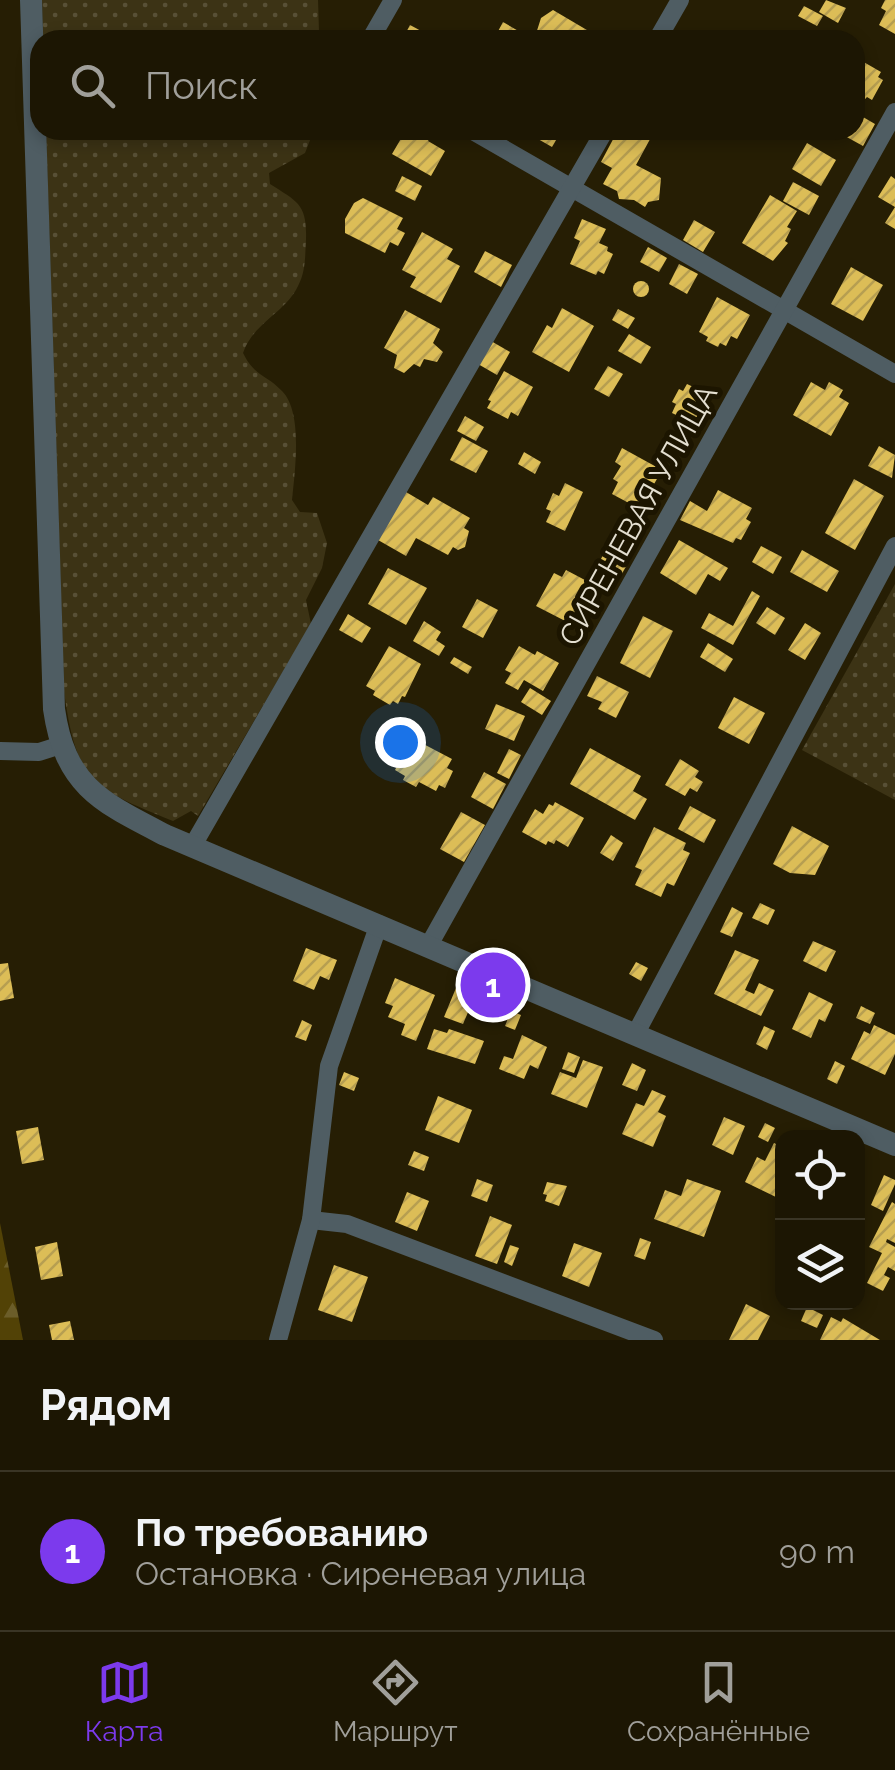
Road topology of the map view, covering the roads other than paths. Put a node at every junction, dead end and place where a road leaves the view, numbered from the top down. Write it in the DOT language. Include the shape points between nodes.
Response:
graph roads {
  1 [pos="30,0"];
  2 [pos="393,0"];
  3 [pos="680,0"];
  4 [pos="31,30"];
  5 [pos="376,30"];
  6 [pos="662,30"];
  7 [pos="895,112"];
  8 [pos="34,140"];
  9 [pos="487,140"];
  10 [pos="598,140"];
  11 [pos="570,190"];
  12 [pos="784,309"];
  13 [pos="895,374"];
  14 [pos="895,546"];
  15 [pos="60,745"];
  16 [pos="0,751"];
  17 [pos="192,846"];
  18 [pos="379,924"];
  19 [pos="429,945"];
  20 [pos="636,1033"];
  21 [pos="895,1144"];
  22 [pos="311,1220"];
  23 [pos="278,1340"];
  24 [pos="654,1340"];
  1 -- 4 [label="street"];
  2 -- 5 [label="street"];
  3 -- 6 [label="street"];
  7 -- 12 [label="street, СИРЕНЕВАЯ УЛИЦА"];
  8 -- 15 [label="street"];
  9 -- 11 [label="street"];
  10 -- 11 [label="street"];
  11 -- 12 [label="street"];
  11 -- 17 [label="street"];
  12 -- 13 [label="street"];
  12 -- 19 [label="street, СИРЕНЕВАЯ УЛИЦА"];
  14 -- 20 [label="street"];
  15 -- 16 [label="street"];
  15 -- 17 [label="street" via="94,795"];
  17 -- 18 [label="street"];
  18 -- 19 [label="street"];
  18 -- 22 [label="street" via="328,1066"];
  19 -- 20 [label="street"];
  20 -- 21 [label="street"];
  22 -- 23 [label="street"];
  22 -- 24 [label="street" via="347,1224"];
}
